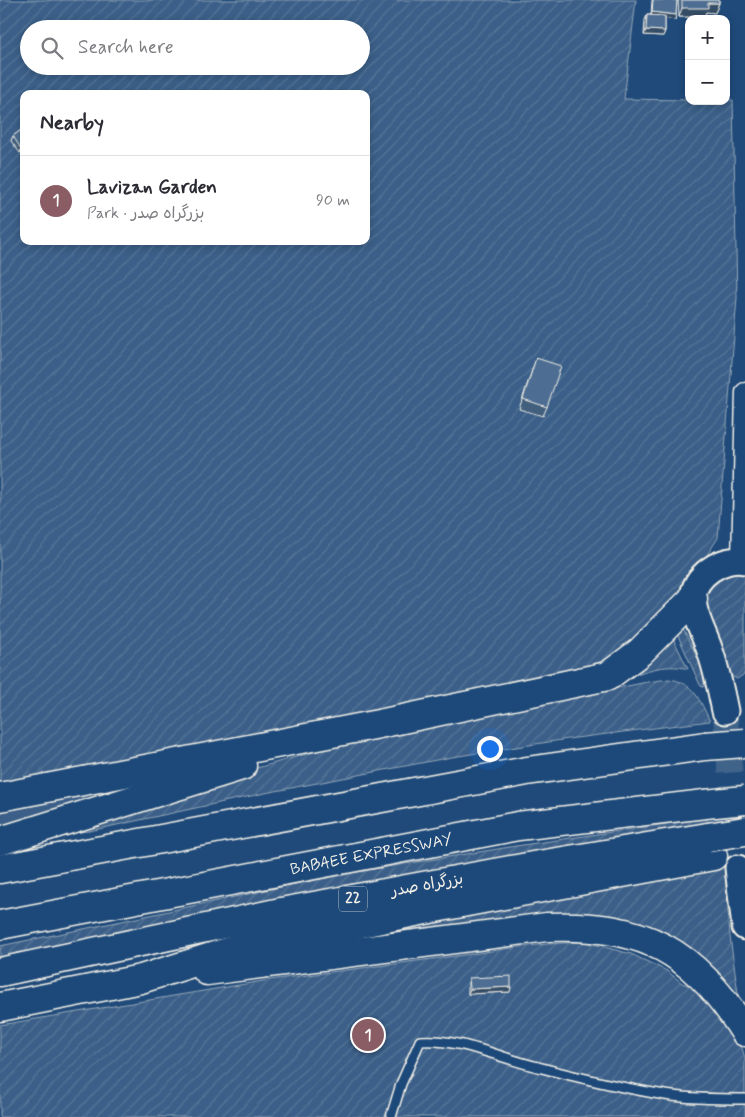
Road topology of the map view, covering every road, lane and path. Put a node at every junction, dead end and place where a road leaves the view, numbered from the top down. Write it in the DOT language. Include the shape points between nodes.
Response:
graph roads {
  1 [pos="745,392"];
  2 [pos="743,560"];
  3 [pos="693,599"];
  4 [pos="726,710"];
  5 [pos="374,725"];
  6 [pos="745,743"];
  7 [pos="0,797"];
  8 [pos="745,800"];
  9 [pos="745,831"];
  10 [pos="0,841"];
  11 [pos="710,846"];
  12 [pos="742,859"];
  13 [pos="0,869"];
  14 [pos="0,925"];
  15 [pos="745,927"];
  16 [pos="0,972"];
  17 [pos="141,979"];
  18 [pos="8,1004"];
  19 [pos="745,1032"];
  20 [pos="745,1099"];
  21 [pos="391,1117"];
  1 -- 2 [label="street"];
  2 -- 3 [label="main road" via="718,564 708,571"];
  3 -- 4 [label="main road"];
  3 -- 5 [label="highway" via="640,652 608,676"];
  5 -- 7 [label="highway"];
  5 -- 10 [label="highway"];
  6 -- 13 [label="highway, bridge" via="527,771"];
  8 -- 14 [label="highway, BABAEE EXPRESSWAY, bridge" via="518,826"];
  9 -- 11 [label="highway, 22, bridge"];
  11 -- 12 [label="highway"];
  11 -- 16 [label="highway, بزرگراه صدر / 22" via="533,866 281,912"];
  11 -- 17 [label="highway" via="243,947"];
  12 -- 15 [label="main road"];
  17 -- 18 [label="highway"];
  17 -- 19 [label="highway" via="547,927 596,927 655,943 679,957 699,972 720,995"];
  20 -- 21 [label="lane" via="666,1095 540,1068 452,1042 434,1040 420,1041"];
}
